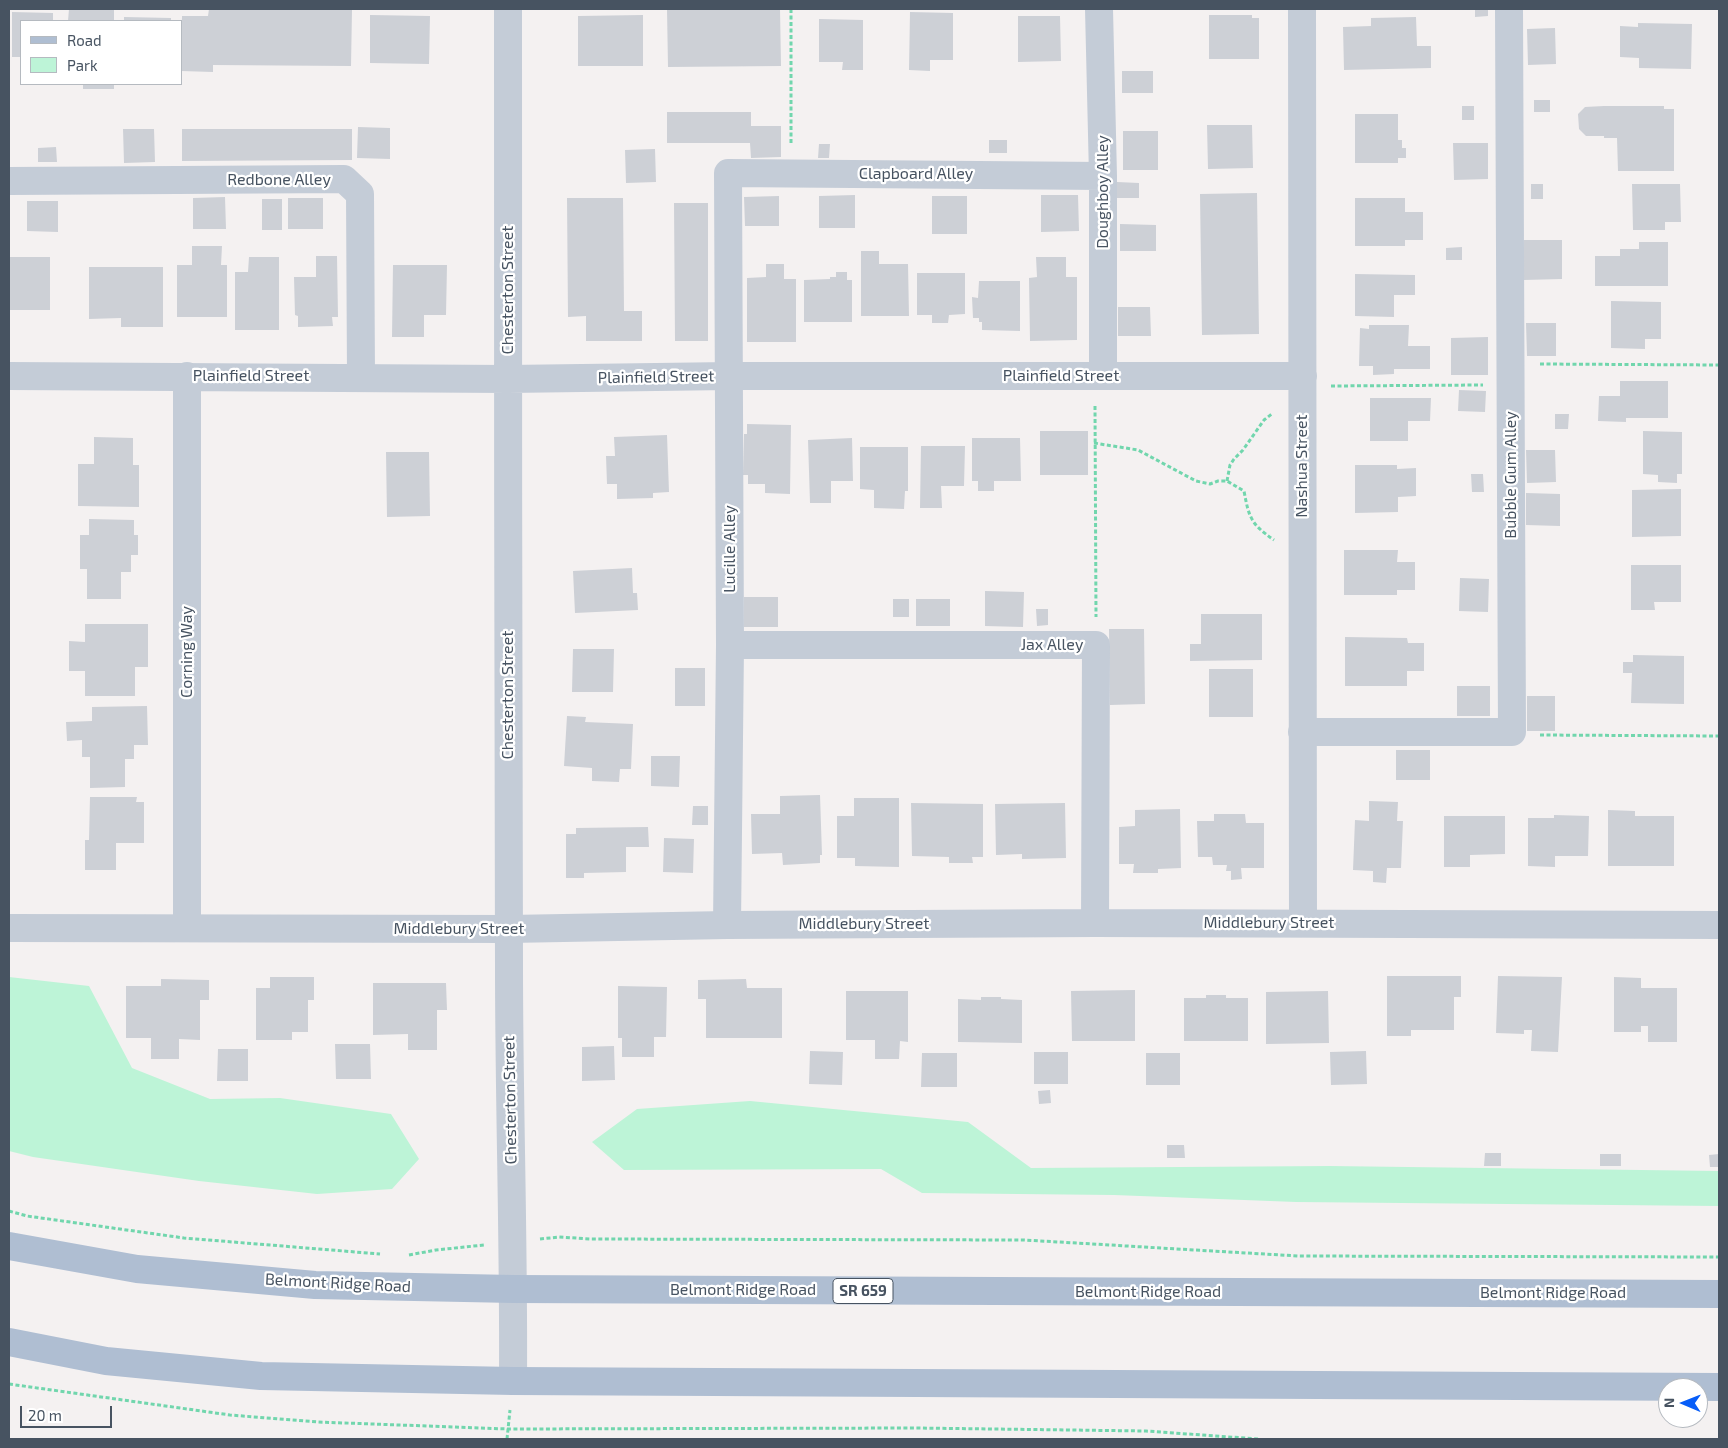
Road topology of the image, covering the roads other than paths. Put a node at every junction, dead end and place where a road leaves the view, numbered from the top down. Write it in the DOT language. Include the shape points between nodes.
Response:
graph roads {
  1 [pos="508,9"];
  2 [pos="1099,9"];
  3 [pos="1302,9"];
  4 [pos="1509,9"];
  5 [pos="728,173"];
  6 [pos="1103,176"];
  7 [pos="9,182"];
  8 [pos="9,376"];
  9 [pos="187,376"];
  10 [pos="730,376"];
  11 [pos="1099,376"];
  12 [pos="361,377"];
  13 [pos="508,378"];
  14 [pos="1302,381"];
  15 [pos="730,645"];
  16 [pos="1302,732"];
  17 [pos="1095,923"];
  18 [pos="1303,923"];
  19 [pos="727,925"];
  20 [pos="1719,925"];
  21 [pos="9,928"];
  22 [pos="187,928"];
  23 [pos="509,929"];
  24 [pos="9,1246"];
  25 [pos="514,1289"];
  26 [pos="1719,1294"];
  27 [pos="9,1342"];
  28 [pos="513,1381"];
  29 [pos="1719,1387"];
  1 -- 13 [label="street, Chesterton Street"];
  2 -- 6 [label="street, Doughboy Alley"];
  3 -- 14 [label="street, Nashua Street"];
  4 -- 16 [label="street, Bubble Gum Alley" via="1512,732"];
  5 -- 6 [label="street, Clapboard Alley"];
  5 -- 10 [label="street, Lucille Alley"];
  6 -- 11 [label="street, Doughboy Alley"];
  7 -- 12 [label="street, Redbone Alley" via="344,179 360,194"];
  8 -- 9 [label="street, Plainfield Street"];
  9 -- 12 [label="street, Plainfield Street"];
  9 -- 22 [label="street, Corning Way"];
  10 -- 11 [label="street, Plainfield Street"];
  10 -- 13 [label="street, Plainfield Street"];
  10 -- 15 [label="street, Lucille Alley"];
  11 -- 14 [label="street, Plainfield Street"];
  12 -- 13 [label="street, Plainfield Street"];
  13 -- 23 [label="street, Chesterton Street"];
  14 -- 16 [label="street, Nashua Street"];
  15 -- 17 [label="street, Jax Alley" via="1096,645"];
  15 -- 19 [label="street, Lucille Alley"];
  16 -- 18 [label="street, Nashua Street"];
  17 -- 18 [label="street, Middlebury Street"];
  17 -- 19 [label="street, Middlebury Street"];
  18 -- 20 [label="street, Middlebury Street"];
  19 -- 23 [label="street, Middlebury Street"];
  21 -- 22 [label="street, Middlebury Street"];
  22 -- 23 [label="street, Middlebury Street"];
  23 -- 25 [label="street, Chesterton Street"];
  24 -- 25 [label="main road, Belmont Ridge Road / SR 659" via="137,1269 314,1285"];
  25 -- 26 [label="main road, Belmont Ridge Road / SR 659"];
  25 -- 28 [label="street, Chesterton Street"];
  27 -- 28 [label="main road" via="106,1361 261,1376"];
  28 -- 29 [label="main road"];
}
